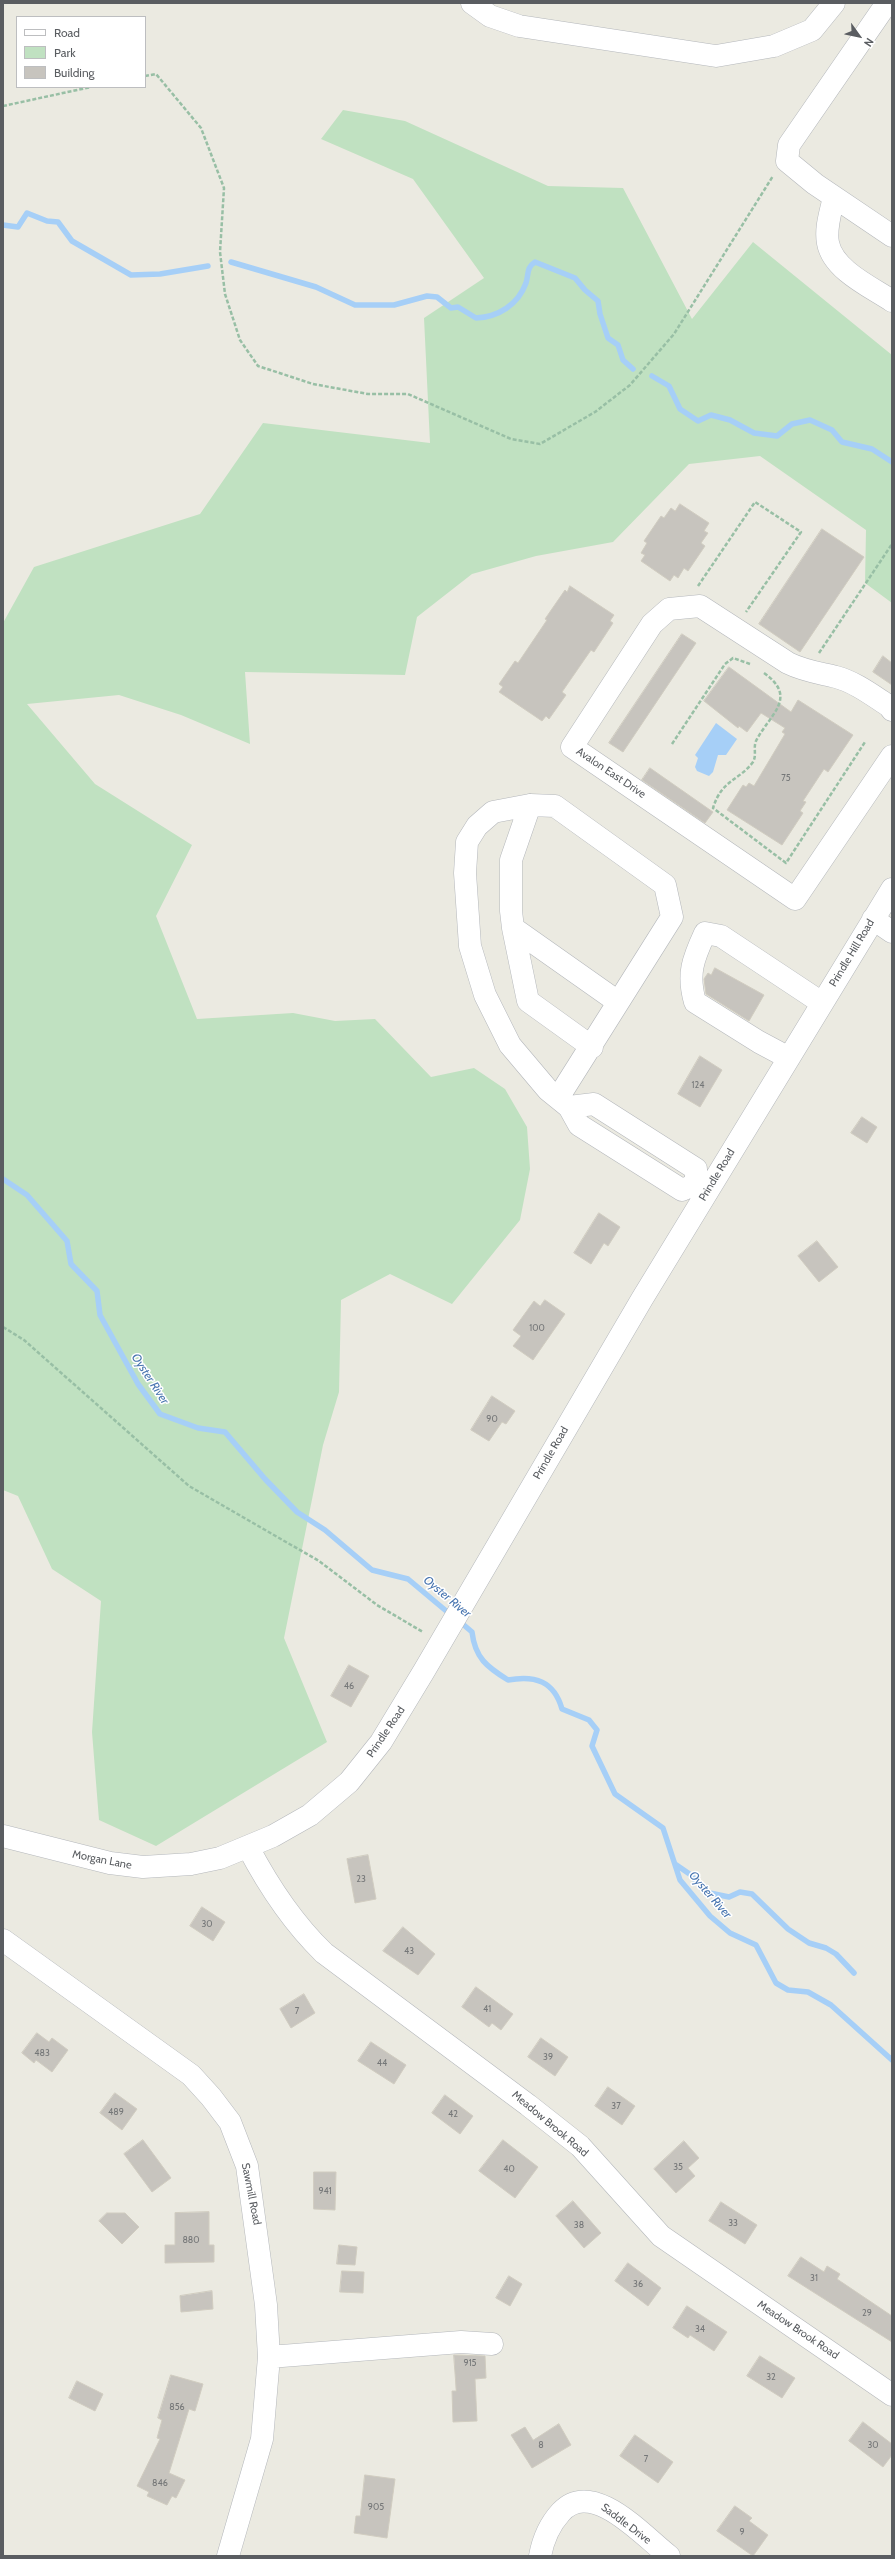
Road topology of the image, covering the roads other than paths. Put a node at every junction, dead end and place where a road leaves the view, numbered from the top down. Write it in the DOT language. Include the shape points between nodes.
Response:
graph roads {
  1 [pos="472,3"];
  2 [pos="834,3"];
  3 [pos="887,3"];
  4 [pos="834,197"];
  5 [pos="892,236"];
  6 [pos="892,301"];
  7 [pos="892,710"];
  8 [pos="892,756"];
  9 [pos="530,805"];
  10 [pos="892,889"];
  11 [pos="873,919"];
  12 [pos="514,928"];
  13 [pos="892,932"];
  14 [pos="618,1002"];
  15 [pos="817,1011"];
  16 [pos="592,1046"];
  17 [pos="789,1058"];
  18 [pos="563,1102"];
  19 [pos="702,1187"];
  20 [pos="3,1836"];
  21 [pos="248,1848"];
  22 [pos="3,1940"];
  23 [pos="492,2344"];
  24 [pos="269,2356"];
  25 [pos="892,2395"];
  26 [pos="228,2556"];
  27 [pos="540,2556"];
  28 [pos="669,2556"];
  1 -- 2 [label="street" via="490,16 519,26 716,56 774,46 812,30"];
  3 -- 4 [label="street" via="789,145 787,161"];
  4 -- 5 [label="street"];
  4 -- 6 [label="street" via="828,243 838,264"];
  7 -- 8 [label="street, Avalon East Drive" via="837,677 801,669 788,663 700,606 679,606 669,609 652,624 572,747 795,899"];
  9 -- 12 [label="street" via="511,860 511,911"];
  9 -- 14 [label="street" via="555,806 665,885 672,917"];
  9 -- 18 [label="street" via="493,812 477,826 467,842 465,873 470,946 485,995 510,1045"];
  10 -- 11 [label="street, Prindle Hill Road"];
  11 -- 13 [label="street"];
  11 -- 15 [label="street, Prindle Hill Road"];
  12 -- 14 [label="street"];
  12 -- 16 [label="street" via="528,1001"];
  14 -- 16 [label="street"];
  15 -- 17 [label="street, Prindle Road"];
  15 -- 17 [label="street" via="721,936 705,933 692,959 690,985 695,1002"];
  16 -- 18 [label="street"];
  17 -- 19 [label="street, Prindle Road"];
  18 -- 19 [label="street" via="579,1125 682,1190"];
  19 -- 21 [label="street, Prindle Road" via="443,1639 381,1742 349,1782 310,1815"];
  20 -- 21 [label="street, Morgan Lane" via="110,1863 143,1867 191,1864 220,1858"];
  21 -- 25 [label="street, Meadow Brook Road" via="265,1881 296,1924 324,1953 580,2146 661,2236"];
  22 -- 24 [label="street, Sawmill Road" via="190,2075 230,2122 247,2166 261,2254"];
  23 -- 24 [label="street" via="461,2342"];
  24 -- 26 [label="street, Sawmill Road" via="262,2439"];
  27 -- 28 [label="street, Saddle Drive" via="546,2535 554,2520 565,2508 585,2500 606,2506"];
}
